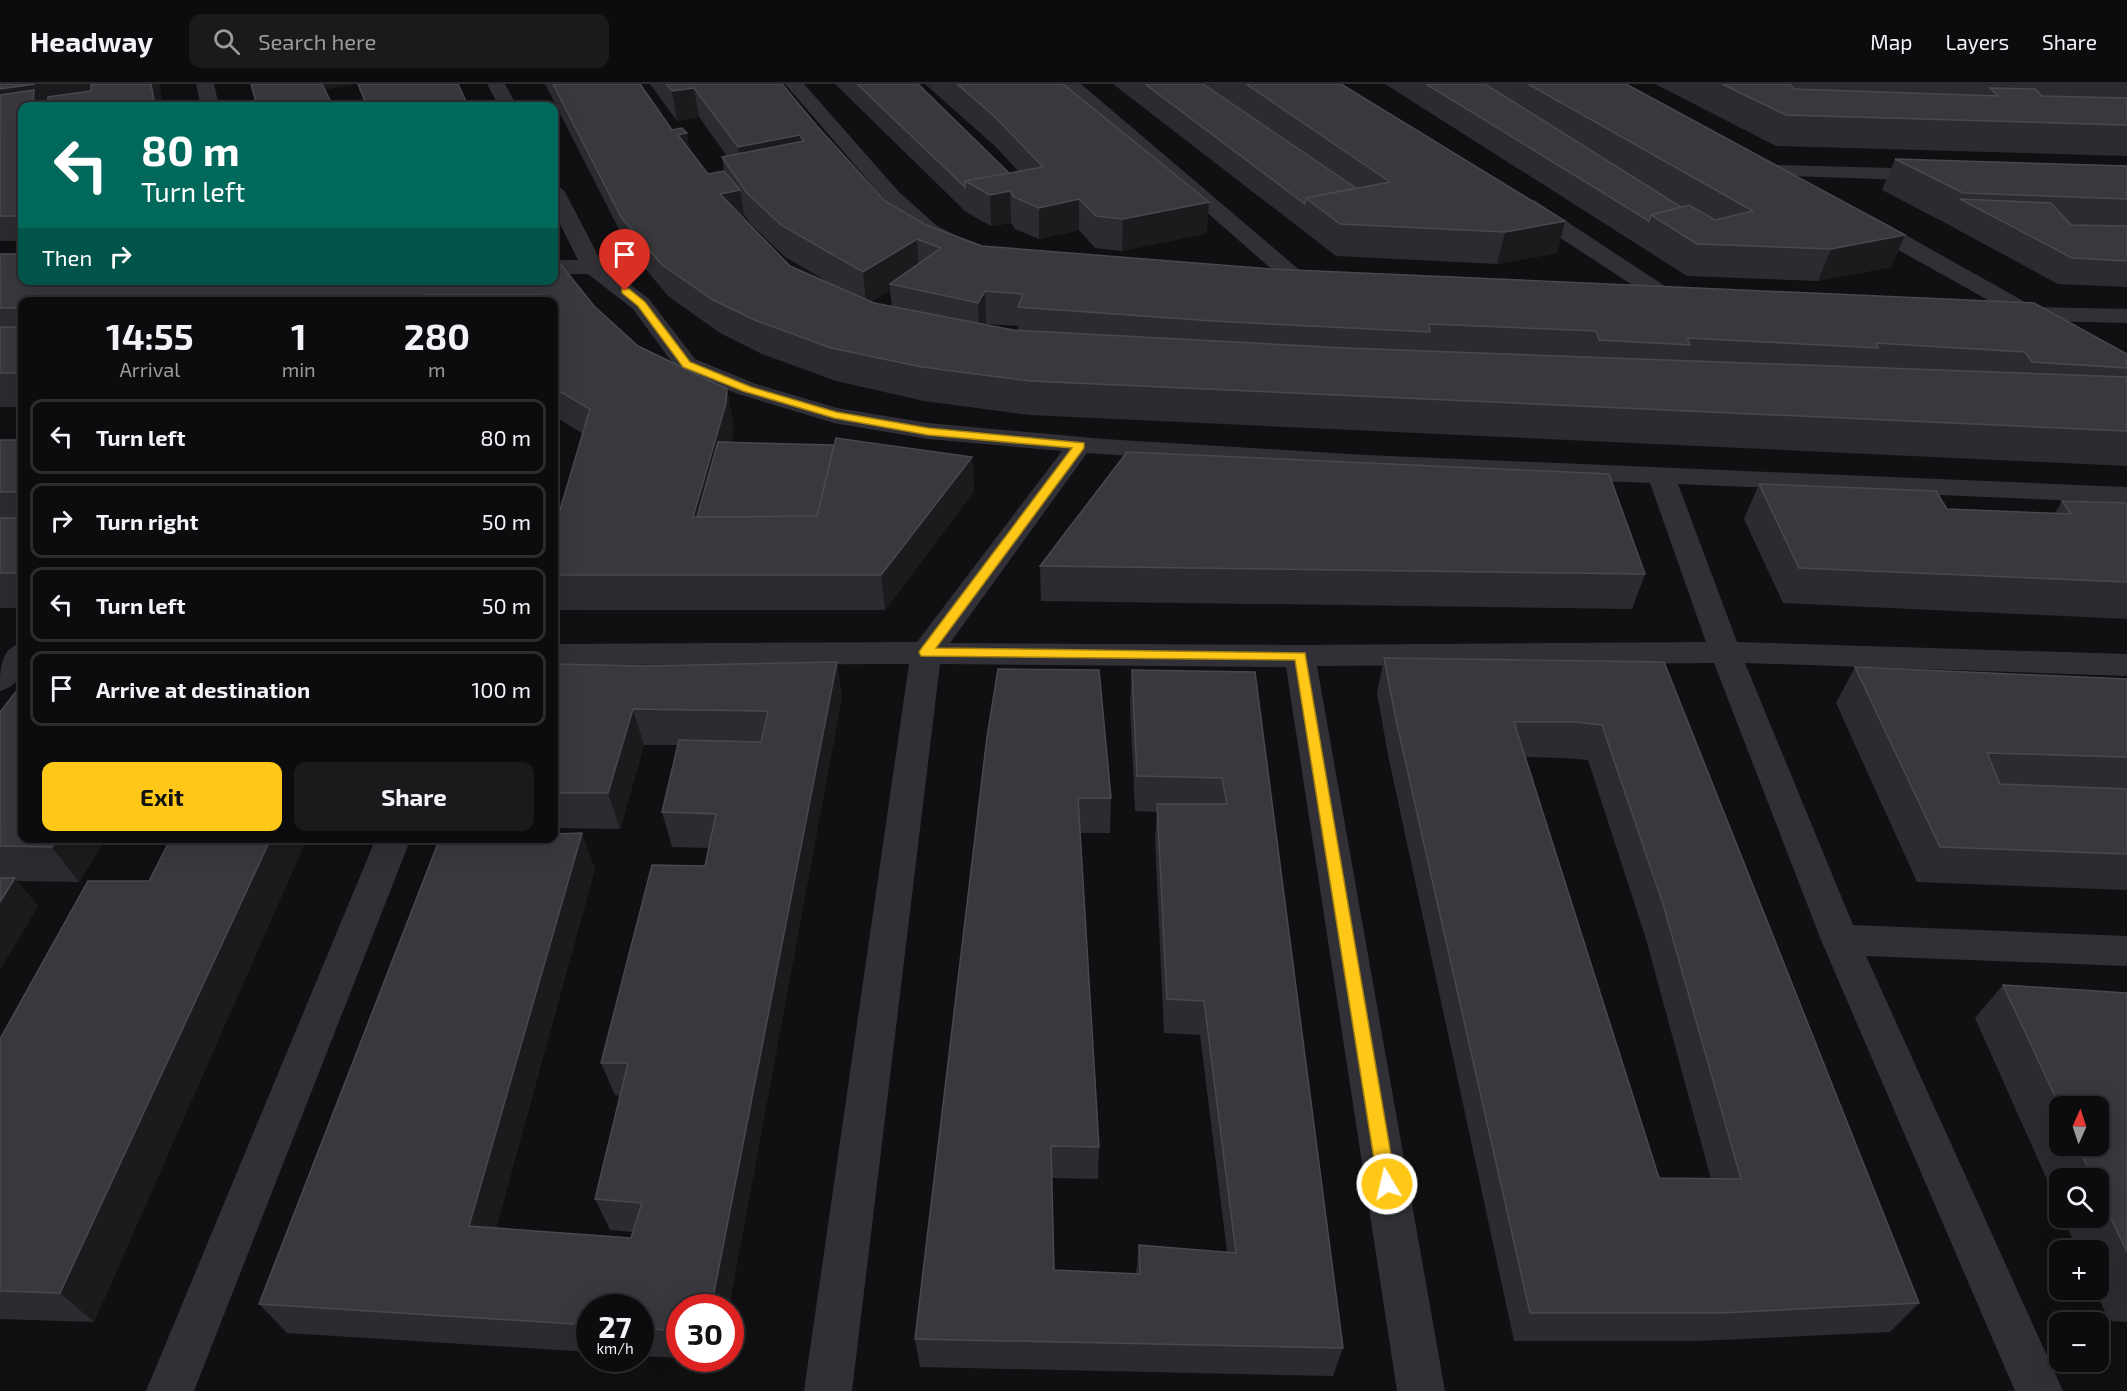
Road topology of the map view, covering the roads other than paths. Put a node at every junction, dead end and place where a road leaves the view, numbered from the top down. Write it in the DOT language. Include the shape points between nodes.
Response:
graph roads {
  1 [pos="205,84"];
  2 [pos="496,84"];
  3 [pos="794,84"];
  4 [pos="1070,84"];
  5 [pos="209,102"];
  6 [pos="506,102"];
  7 [pos="1754,160"];
  8 [pos="1774,171"];
  9 [pos="1950,176"];
  10 [pos="1815,194"];
  11 [pos="1510,195"];
  12 [pos="558,200"];
  13 [pos="1845,211"];
  14 [pos="974,254"];
  15 [pos="558,267"];
  16 [pos="593,267"];
  17 [pos="1266,281"];
  18 [pos="1301,283"];
  19 [pos="1325,284"];
  20 [pos="1622,297"];
  21 [pos="1669,299"];
  22 [pos="1693,300"];
  23 [pos="1983,312"];
  24 [pos="2030,314"];
  25 [pos="2127,316"];
  26 [pos="2069,334"];
  27 [pos="1080,445"];
  28 [pos="1661,475"];
  29 [pos="2127,495"];
  30 [pos="926,652"];
  31 [pos="1725,652"];
  32 [pos="558,654"];
  33 [pos="1300,656"];
  34 [pos="2127,664"];
  35 [pos="392,843"];
  36 [pos="1840,940"];
  37 [pos="2127,951"];
  38 [pos="170,1391"];
  39 [pos="828,1391"];
  40 [pos="1421,1391"];
  41 [pos="2039,1391"];
  1 -- 5 [label="street"];
  2 -- 6 [label="street"];
  3 -- 14 [label="street" via="906,210 928,230"];
  4 -- 18 [label="street"];
  7 -- 8 [label="street"];
  8 -- 9 [label="street"];
  8 -- 10 [label="street"];
  11 -- 21 [label="street"];
  12 -- 16 [label="street"];
  13 -- 24 [label="street"];
  15 -- 16 [label="street"];
  16 -- 27 [label="street" via="641,304 686,364 747,389 834,415 928,431"];
  17 -- 18 [label="street"];
  18 -- 19 [label="street"];
  20 -- 21 [label="street"];
  21 -- 22 [label="street"];
  23 -- 24 [label="street"];
  24 -- 25 [label="street"];
  24 -- 26 [label="street"];
  27 -- 28 [label="street" via="1367,463"];
  27 -- 30 [label="street"];
  28 -- 29 [label="street"];
  28 -- 31 [label="street"];
  30 -- 32 [label="street"];
  30 -- 33 [label="street"];
  30 -- 39 [label="street"];
  31 -- 33 [label="street"];
  31 -- 34 [label="street"];
  31 -- 36 [label="street"];
  33 -- 40 [label="street"];
  35 -- 38 [label="street"];
  36 -- 37 [label="street"];
  36 -- 41 [label="street"];
}
